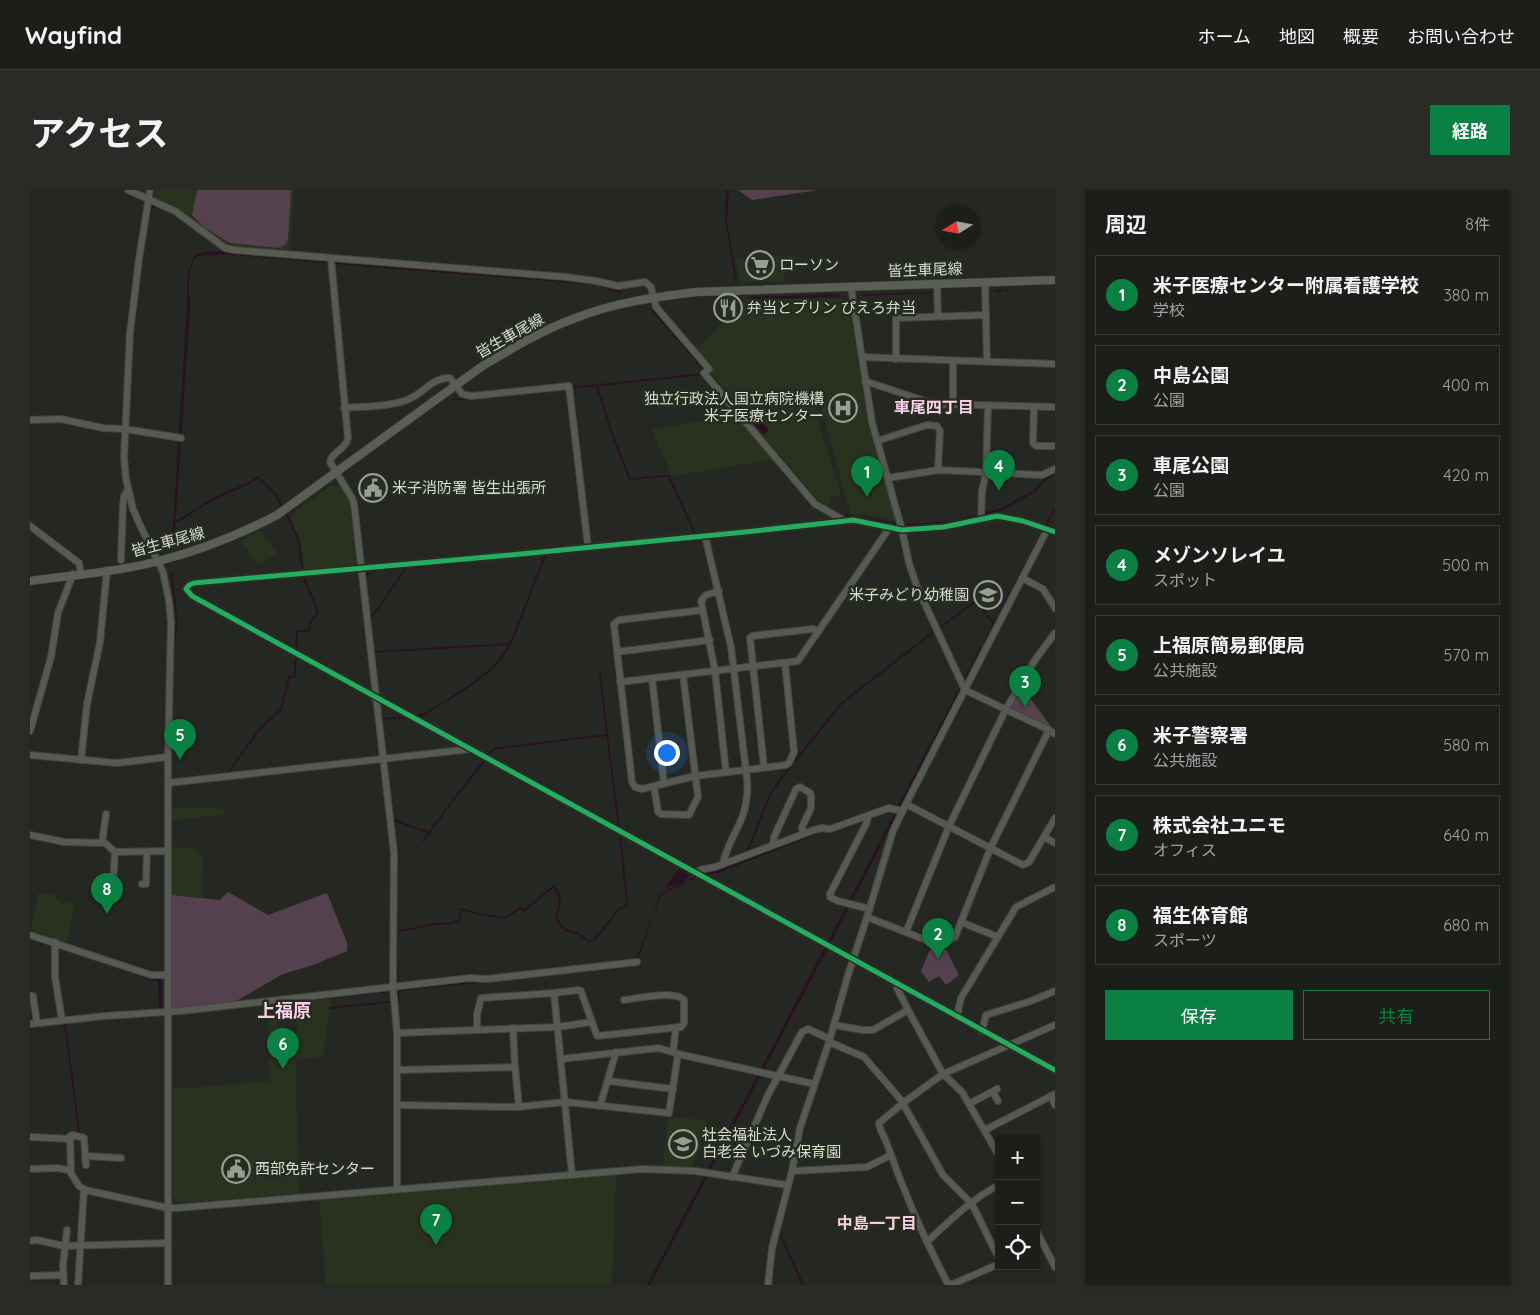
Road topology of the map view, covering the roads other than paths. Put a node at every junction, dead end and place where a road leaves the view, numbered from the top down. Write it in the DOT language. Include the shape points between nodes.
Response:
graph roads {
  1 [pos="128,190"];
  2 [pos="150,190"];
  3 [pos="148,199"];
  4 [pos="332,262"];
  5 [pos="1055,280"];
  6 [pos="985,282"];
  7 [pos="937,284"];
  8 [pos="851,286"];
  9 [pos="654,297"];
  10 [pos="986,314"];
  11 [pos="938,316"];
  12 [pos="862,358"];
  13 [pos="896,359"];
  14 [pos="953,361"];
  15 [pos="987,362"];
  16 [pos="1055,364"];
  17 [pos="865,381"];
  18 [pos="455,386"];
  19 [pos="952,404"];
  20 [pos="988,406"];
  21 [pos="1034,407"];
  22 [pos="1055,407"];
  23 [pos="344,408"];
  24 [pos="30,420"];
  25 [pos="125,430"];
  26 [pos="178,438"];
  27 [pos="877,441"];
  28 [pos="1055,446"];
  29 [pos="1055,469"];
  30 [pos="938,470"];
  31 [pos="336,473"];
  32 [pos="986,473"];
  33 [pos="888,478"];
  34 [pos="128,489"];
  35 [pos="981,518"];
  36 [pos="845,521"];
  37 [pos="30,526"];
  38 [pos="890,527"];
  39 [pos="1044,529"];
  40 [pos="902,530"];
  41 [pos="1055,532"];
  42 [pos="706,536"];
  43 [pos="588,547"];
  44 [pos="121,560"];
  45 [pos="158,561"];
  46 [pos="360,569"];
  47 [pos="107,570"];
  48 [pos="77,574"];
  49 [pos="1022,578"];
  50 [pos="30,581"];
  51 [pos="719,591"];
  52 [pos="1055,608"];
  53 [pos="703,610"];
  54 [pos="819,631"];
  55 [pos="1055,633"];
  56 [pos="710,640"];
  57 [pos="617,652"];
  58 [pos="785,663"];
  59 [pos="753,667"];
  60 [pos="734,669"];
  61 [pos="715,671"];
  62 [pos="683,675"];
  63 [pos="652,678"];
  64 [pos="620,682"];
  65 [pos="965,690"];
  66 [pos="376,697"];
  67 [pos="1006,709"];
  68 [pos="30,731"];
  69 [pos="1052,732"];
  70 [pos="471,750"];
  71 [pos="30,755"];
  72 [pos="168,757"];
  73 [pos="82,760"];
  74 [pos="383,760"];
  75 [pos="764,767"];
  76 [pos="746,769"];
  77 [pos="726,772"];
  78 [pos="695,776"];
  79 [pos="168,783"];
  80 [pos="664,784"];
  81 [pos="654,787"];
  82 [pos="906,804"];
  83 [pos="899,810"];
  84 [pos="106,814"];
  85 [pos="868,816"];
  86 [pos="1055,818"];
  87 [pos="949,826"];
  88 [pos="803,834"];
  89 [pos="30,835"];
  90 [pos="1044,837"];
  91 [pos="102,843"];
  92 [pos="1055,843"];
  93 [pos="773,845"];
  94 [pos="991,848"];
  95 [pos="168,851"];
  96 [pos="115,852"];
  97 [pos="147,852"];
  98 [pos="723,864"];
  99 [pos="698,874"];
  100 [pos="142,884"];
  101 [pos="112,885"];
  102 [pos="1055,887"];
  103 [pos="870,909"];
  104 [pos="868,917"];
  105 [pos="961,922"];
  106 [pos="906,932"];
  107 [pos="30,935"];
  108 [pos="998,937"];
  109 [pos="55,945"];
  110 [pos="854,958"];
  111 [pos="637,962"];
  112 [pos="168,975"];
  113 [pos="897,983"];
  114 [pos="395,988"];
  115 [pos="1055,991"];
  116 [pos="554,993"];
  117 [pos="30,996"];
  118 [pos="624,1000"];
  119 [pos="908,1010"];
  120 [pos="167,1012"];
  121 [pos="957,1016"];
  122 [pos="62,1020"];
  123 [pos="591,1022"];
  124 [pos="38,1023"];
  125 [pos="30,1024"];
  126 [pos="834,1025"];
  127 [pos="1055,1025"];
  128 [pos="558,1027"];
  129 [pos="676,1027"];
  130 [pos="513,1028"];
  131 [pos="478,1030"];
  132 [pos="982,1030"];
  133 [pos="397,1034"];
  134 [pos="829,1040"];
  135 [pos="1010,1045"];
  136 [pos="616,1052"];
  137 [pos="675,1053"];
  138 [pos="561,1059"];
  139 [pos="515,1068"];
  140 [pos="398,1070"];
  141 [pos="1055,1070"];
  142 [pos="943,1074"];
  143 [pos="778,1076"];
  144 [pos="608,1081"];
  145 [pos="814,1084"];
  146 [pos="673,1089"];
  147 [pos="1053,1095"];
  148 [pos="998,1101"];
  149 [pos="565,1102"];
  150 [pos="903,1103"];
  151 [pos="970,1104"];
  152 [pos="398,1105"];
  153 [pos="1055,1105"];
  154 [pos="600,1106"];
  155 [pos="519,1107"];
  156 [pos="985,1130"];
  157 [pos="31,1137"];
  158 [pos="70,1138"];
  159 [pos="995,1149"];
  160 [pos="891,1155"];
  161 [pos="85,1156"];
  162 [pos="121,1158"];
  163 [pos="86,1165"];
  164 [pos="30,1169"];
  165 [pos="792,1171"];
  166 [pos="71,1174"];
  167 [pos="572,1175"];
  168 [pos="732,1176"];
  169 [pos="787,1185"];
  170 [pos="995,1187"];
  171 [pos="84,1189"];
  172 [pos="397,1189"];
  173 [pos="972,1204"];
  174 [pos="168,1208"];
  175 [pos="67,1230"];
  176 [pos="1040,1238"];
  177 [pos="30,1241"];
  178 [pos="928,1241"];
  179 [pos="168,1243"];
  180 [pos="81,1245"];
  181 [pos="65,1246"];
  182 [pos="995,1251"];
  183 [pos="995,1266"];
  184 [pos="1055,1267"];
  185 [pos="63,1275"];
  186 [pos="30,1276"];
  187 [pos="64,1285"];
  188 [pos="78,1285"];
  189 [pos="168,1285"];
  190 [pos="768,1285"];
  1 -- 3 [label="street"];
  2 -- 3 [label="street"];
  3 -- 4 [label="street" via="175,211 225,248"];
  3 -- 25 [label="street" via="130,333"];
  4 -- 9 [label="street" via="566,277 618,286 645,282 651,286"];
  4 -- 23 [label="street"];
  5 -- 6 [label="main road, 皆生車尾線"];
  6 -- 7 [label="main road, 皆生車尾線"];
  6 -- 10 [label="street"];
  7 -- 8 [label="main road, 皆生車尾線"];
  7 -- 11 [label="street"];
  8 -- 9 [label="main road, 皆生車尾線" via="696,292"];
  8 -- 12 [label="street"];
  9 -- 18 [label="main road, 皆生車尾線" via="574,318 505,352"];
  9 -- 36 [label="street" via="656,307 709,369 704,373 811,500"];
  10 -- 11 [label="street"];
  10 -- 15 [label="street"];
  11 -- 13 [label="street" via="896,318"];
  12 -- 13 [label="street"];
  12 -- 17 [label="street"];
  13 -- 14 [label="street"];
  14 -- 15 [label="street"];
  14 -- 19 [label="street"];
  15 -- 16 [label="street"];
  17 -- 19 [label="street" via="934,404"];
  17 -- 27 [label="street"];
  18 -- 23 [label="street" via="450,378 441,378 400,403"];
  18 -- 31 [label="main road, 皆生車尾線"];
  18 -- 43 [label="street" via="462,394 471,396 569,386"];
  19 -- 20 [label="street"];
  20 -- 21 [label="street"];
  20 -- 32 [label="street"];
  21 -- 22 [label="street"];
  21 -- 28 [label="street" via="1033,443 1036,446"];
  23 -- 31 [label="street" via="348,442 330,460"];
  24 -- 25 [label="street" via="61,419"];
  25 -- 26 [label="street"];
  25 -- 34 [label="street"];
  27 -- 30 [label="street" via="937,426 940,432"];
  27 -- 33 [label="street"];
  29 -- 32 [label="street" via="1042,475"];
  30 -- 32 [label="street"];
  30 -- 33 [label="street"];
  31 -- 45 [label="main road, 皆生車尾線" via="258,525 208,546"];
  31 -- 46 [label="street" via="354,504"];
  32 -- 35 [label="street"];
  33 -- 40 [label="street"];
  34 -- 44 [label="street" via="123,504"];
  34 -- 45 [label="street" via="140,525"];
  35 -- 39 [label="street" via="1004,517"];
  35 -- 40 [label="street" via="944,527"];
  36 -- 38 [label="street"];
  36 -- 42 [label="street"];
  37 -- 48 [label="street" via="79,563"];
  38 -- 40 [label="street"];
  38 -- 54 [label="street"];
  39 -- 41 [label="street"];
  39 -- 49 [label="street"];
  40 -- 65 [label="street" via="912,576"];
  42 -- 43 [label="street"];
  42 -- 51 [label="street"];
  43 -- 46 [label="street"];
  45 -- 47 [label="main road, 皆生車尾線"];
  45 -- 72 [label="street" via="167,587 171,622"];
  46 -- 66 [label="street"];
  46 -- 66 [label="street" via="194,583 186,589 192,596"];
  47 -- 48 [label="main road, 皆生車尾線"];
  47 -- 73 [label="street" via="100,642 86,704"];
  48 -- 50 [label="main road, 皆生車尾線"];
  48 -- 68 [label="street" via="58,613 51,657"];
  49 -- 52 [label="street" via="1043,589"];
  49 -- 65 [label="street"];
  51 -- 53 [label="street" via="702,598"];
  51 -- 60 [label="street"];
  53 -- 56 [label="street"];
  53 -- 57 [label="street" via="616,621"];
  54 -- 58 [label="street" via="798,661"];
  54 -- 59 [label="street" via="752,636"];
  55 -- 67 [label="street"];
  56 -- 57 [label="street"];
  56 -- 61 [label="street"];
  57 -- 64 [label="street"];
  58 -- 59 [label="street"];
  58 -- 75 [label="street" via="794,756 786,765"];
  59 -- 60 [label="street"];
  59 -- 75 [label="street"];
  60 -- 61 [label="street"];
  60 -- 76 [label="street"];
  61 -- 62 [label="street"];
  61 -- 77 [label="street"];
  62 -- 63 [label="street"];
  62 -- 78 [label="street"];
  63 -- 64 [label="street"];
  63 -- 80 [label="street"];
  64 -- 81 [label="street" via="632,782 642,789"];
  65 -- 67 [label="street"];
  65 -- 82 [label="street"];
  66 -- 70 [label="street"];
  66 -- 74 [label="street"];
  67 -- 69 [label="street"];
  67 -- 87 [label="street"];
  69 -- 94 [label="street"];
  70 -- 74 [label="street"];
  70 -- 99 [label="street"];
  71 -- 73 [label="street"];
  72 -- 73 [label="street" via="117,763"];
  72 -- 79 [label="street"];
  74 -- 79 [label="street"];
  74 -- 114 [label="street" via="394,853"];
  75 -- 76 [label="street"];
  76 -- 77 [label="street"];
  76 -- 98 [label="street" via="745,804"];
  77 -- 78 [label="street"];
  78 -- 80 [label="street"];
  78 -- 81 [label="street" via="698,797 689,815 658,812"];
  79 -- 95 [label="street"];
  80 -- 81 [label="street"];
  82 -- 83 [label="street"];
  82 -- 87 [label="street"];
  83 -- 85 [label="street" via="889,808"];
  83 -- 103 [label="street"];
  84 -- 91 [label="street"];
  85 -- 88 [label="street"];
  85 -- 103 [label="street" via="830,897"];
  86 -- 90 [label="street"];
  87 -- 94 [label="street"];
  87 -- 106 [label="street"];
  88 -- 93 [label="street"];
  88 -- 93 [label="street" via="802,827 811,808 811,795 800,787 796,789"];
  89 -- 91 [label="street" via="64,842"];
  90 -- 92 [label="street"];
  90 -- 94 [label="street" via="1025,865"];
  91 -- 96 [label="street"];
  93 -- 98 [label="street"];
  94 -- 105 [label="street"];
  95 -- 97 [label="street"];
  95 -- 112 [label="street"];
  96 -- 97 [label="street"];
  96 -- 101 [label="street"];
  97 -- 100 [label="street" via="146,884"];
  98 -- 99 [label="street" via="700,870"];
  99 -- 110 [label="street"];
  102 -- 108 [label="street" via="1018,905"];
  103 -- 104 [label="street"];
  104 -- 106 [label="street"];
  104 -- 110 [label="street"];
  105 -- 106 [label="street" via="955,937 940,944"];
  105 -- 108 [label="street"];
  107 -- 109 [label="street"];
  108 -- 121 [label="street" via="961,998"];
  109 -- 112 [label="street" via="151,975"];
  109 -- 122 [label="street" via="55,977"];
  110 -- 113 [label="street"];
  110 -- 126 [label="street"];
  111 -- 114 [label="street"];
  112 -- 120 [label="street"];
  113 -- 119 [label="street"];
  113 -- 121 [label="street"];
  114 -- 120 [label="street"];
  114 -- 133 [label="street"];
  115 -- 132 [label="street" via="986,1015"];
  116 -- 123 [label="street" via="581,991"];
  116 -- 128 [label="street"];
  116 -- 131 [label="street" via="480,998"];
  117 -- 124 [label="street" via="34,996"];
  118 -- 129 [label="street" via="668,995 683,998 685,1022"];
  119 -- 126 [label="street" via="872,1030"];
  119 -- 142 [label="street"];
  120 -- 122 [label="street"];
  120 -- 174 [label="street"];
  121 -- 132 [label="street"];
  122 -- 124 [label="street"];
  123 -- 128 [label="street"];
  123 -- 129 [label="street" via="597,1036"];
  124 -- 125 [label="street"];
  126 -- 134 [label="street"];
  127 -- 135 [label="street"];
  128 -- 130 [label="street"];
  128 -- 138 [label="street"];
  129 -- 137 [label="street"];
  130 -- 131 [label="street"];
  130 -- 139 [label="street"];
  131 -- 133 [label="street"];
  132 -- 135 [label="street"];
  133 -- 140 [label="street"];
  134 -- 143 [label="street" via="805,1029"];
  134 -- 145 [label="street"];
  134 -- 150 [label="street" via="864,1057"];
  135 -- 141 [label="street"];
  135 -- 142 [label="street"];
  136 -- 137 [label="street" via="659,1048"];
  136 -- 138 [label="street"];
  136 -- 144 [label="street"];
  137 -- 143 [label="street"];
  137 -- 146 [label="street"];
  138 -- 149 [label="street"];
  139 -- 140 [label="street"];
  139 -- 155 [label="street"];
  140 -- 152 [label="street"];
  142 -- 150 [label="street"];
  142 -- 151 [label="street"];
  143 -- 145 [label="street"];
  143 -- 168 [label="street"];
  144 -- 146 [label="street"];
  144 -- 154 [label="street"];
  145 -- 165 [label="street" via="800,1128"];
  146 -- 154 [label="street" via="669,1113"];
  147 -- 153 [label="street"];
  147 -- 156 [label="street"];
  148 -- 151 [label="street" via="995,1090"];
  149 -- 154 [label="street"];
  149 -- 155 [label="street"];
  149 -- 167 [label="street"];
  150 -- 160 [label="street" via="879,1123"];
  150 -- 173 [label="street" via="943,1175"];
  151 -- 156 [label="street"];
  152 -- 155 [label="street"];
  152 -- 172 [label="street"];
  156 -- 159 [label="street"];
  157 -- 158 [label="street"];
  158 -- 161 [label="street" via="74,1134 84,1138"];
  158 -- 166 [label="street"];
  160 -- 165 [label="street" via="867,1167"];
  160 -- 178 [label="street" via="914,1215"];
  161 -- 162 [label="street"];
  161 -- 163 [label="street"];
  164 -- 166 [label="street" via="57,1168"];
  165 -- 169 [label="street"];
  166 -- 171 [label="street"];
  167 -- 168 [label="street" via="642,1169"];
  167 -- 172 [label="street"];
  168 -- 169 [label="street"];
  169 -- 190 [label="street" via="772,1248"];
  170 -- 173 [label="street"];
  171 -- 174 [label="street"];
  171 -- 180 [label="street"];
  172 -- 174 [label="street"];
  173 -- 178 [label="street"];
  173 -- 182 [label="street"];
  174 -- 179 [label="street"];
  175 -- 181 [label="street"];
  176 -- 184 [label="street"];
  177 -- 181 [label="street"];
  178 -- 183 [label="street" via="949,1284"];
  179 -- 180 [label="street"];
  179 -- 189 [label="street"];
  180 -- 181 [label="street"];
  180 -- 188 [label="street"];
  181 -- 185 [label="street"];
  185 -- 186 [label="street"];
  185 -- 187 [label="street"];
}
